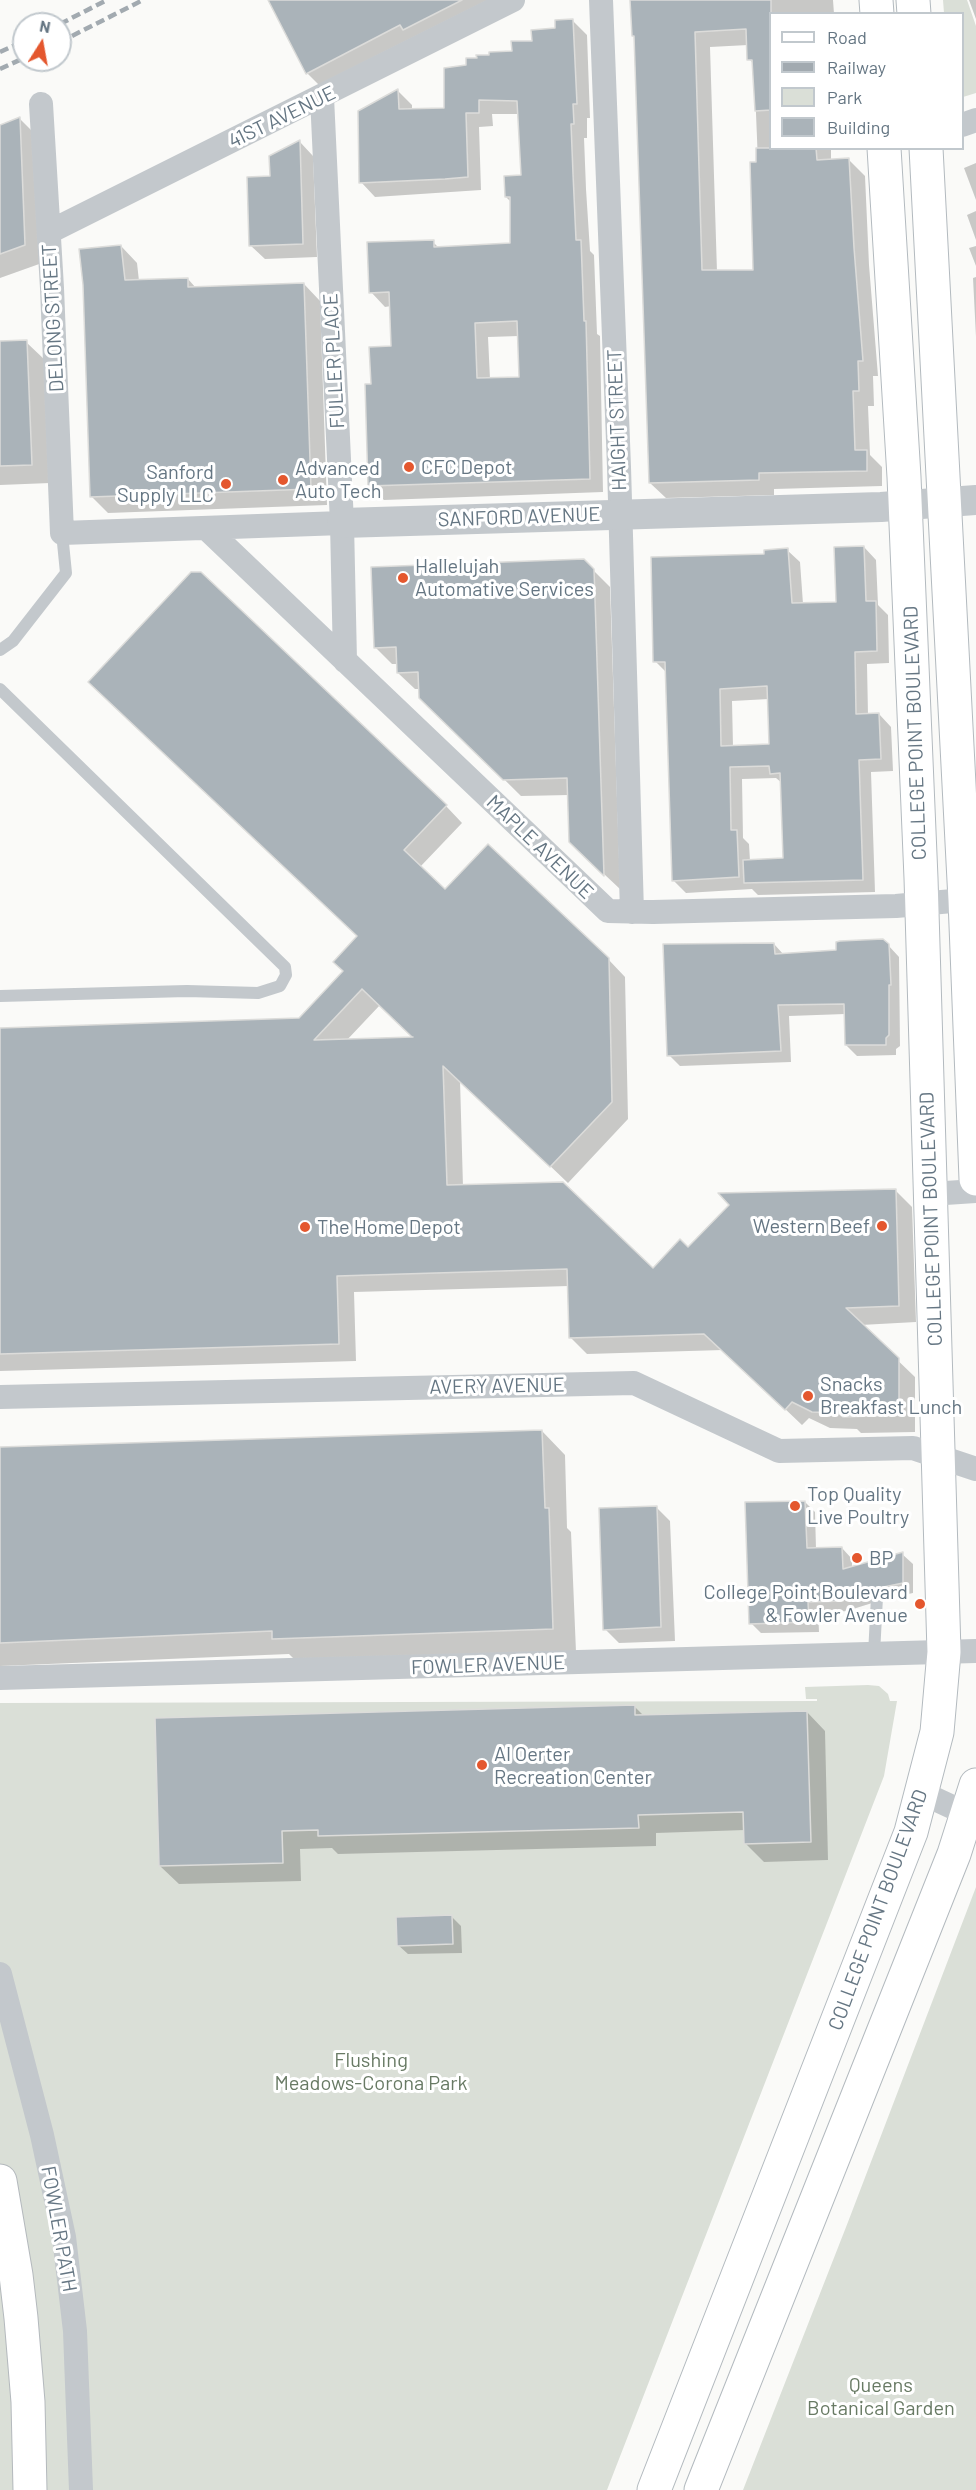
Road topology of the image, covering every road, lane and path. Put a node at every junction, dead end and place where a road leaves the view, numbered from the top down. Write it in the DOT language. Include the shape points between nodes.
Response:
graph roads {
  1 [pos="513,0"];
  2 [pos="601,0"];
  3 [pos="322,97"];
  4 [pos="41,104"];
  5 [pos="885,150"];
  6 [pos="926,150"];
  7 [pos="49,232"];
  8 [pos="960,501"];
  9 [pos="905,505"];
  10 [pos="620,514"];
  11 [pos="342,523"];
  12 [pos="206,528"];
  13 [pos="62,533"];
  14 [pos="0,650"];
  15 [pos="345,662"];
  16 [pos="0,688"];
  17 [pos="970,900"];
  18 [pos="921,904"];
  19 [pos="632,912"];
  20 [pos="0,996"];
  21 [pos="976,1179"];
  22 [pos="976,1191"];
  23 [pos="930,1194"];
  24 [pos="0,1396"];
  25 [pos="939,1457"];
  26 [pos="976,1470"];
  27 [pos="877,1597"];
  28 [pos="976,1651"];
  29 [pos="944,1652"];
  30 [pos="874,1654"];
  31 [pos="0,1678"];
  32 [pos="922,1793"];
  33 [pos="973,1806"];
  34 [pos="0,1974"];
  35 [pos="0,2181"];
  36 [pos="28,2403"];
  37 [pos="30,2490"];
  38 [pos="41,2490"];
  39 [pos="81,2490"];
  40 [pos="654,2490"];
  41 [pos="701,2490"];
  1 -- 3 [label="street, 41ST AVENUE"];
  2 -- 10 [label="street, HAIGHT STREET"];
  3 -- 7 [label="street, 41ST AVENUE"];
  3 -- 11 [label="street, FULLER PLACE"];
  4 -- 7 [label="street, DELONG STREET"];
  5 -- 9 [label="main road, COLLEGE POINT BOULEVARD"];
  6 -- 8 [label="main road, COLLEGE POINT BOULEVARD"];
  7 -- 13 [label="street, DELONG STREET"];
  8 -- 9 [label="street, SANFORD AVENUE"];
  8 -- 17 [label="main road, COLLEGE POINT BOULEVARD"];
  9 -- 10 [label="street, SANFORD AVENUE"];
  9 -- 18 [label="main road, COLLEGE POINT BOULEVARD"];
  10 -- 11 [label="street, SANFORD AVENUE"];
  10 -- 19 [label="street, HAIGHT STREET"];
  11 -- 12 [label="street, SANFORD AVENUE"];
  11 -- 15 [label="street, FULLER PLACE"];
  12 -- 13 [label="street, SANFORD AVENUE"];
  12 -- 15 [label="street, MAPLE AVENUE"];
  13 -- 14 [label="lane" via="66,573 13,641"];
  15 -- 19 [label="street, MAPLE AVENUE" via="608,911"];
  16 -- 20 [label="lane" via="285,967 286,975 280,986 258,993"];
  17 -- 18 [label="street, MAPLE AVENUE"];
  17 -- 21 [label="main road, COLLEGE POINT BOULEVARD"];
  18 -- 19 [label="street, MAPLE AVENUE"];
  18 -- 23 [label="main road, COLLEGE POINT BOULEVARD"];
  22 -- 23 [label="street"];
  23 -- 25 [label="main road, COLLEGE POINT BOULEVARD"];
  24 -- 25 [label="street, AVERY AVENUE" via="634,1383 778,1451 913,1448"];
  25 -- 26 [label="street, AVERY AVENUE"];
  25 -- 29 [label="main road, COLLEGE POINT BOULEVARD"];
  27 -- 30 [label="lane"];
  28 -- 29 [label="street, FOWLER AVENUE"];
  29 -- 30 [label="street, FOWLER AVENUE"];
  29 -- 32 [label="main road, COLLEGE POINT BOULEVARD" via="938,1732"];
  30 -- 31 [label="street, FOWLER AVENUE"];
  32 -- 33 [label="street"];
  32 -- 40 [label="main road, COLLEGE POINT BOULEVARD" via="911,1832"];
  33 -- 41 [label="main road"];
  34 -- 39 [label="street, FOWLER PATH" via="64,2236 75,2331"];
  35 -- 36 [label="main road" via="16,2275"];
  36 -- 37 [label="main road"];
  36 -- 38 [label="main road"];
}
